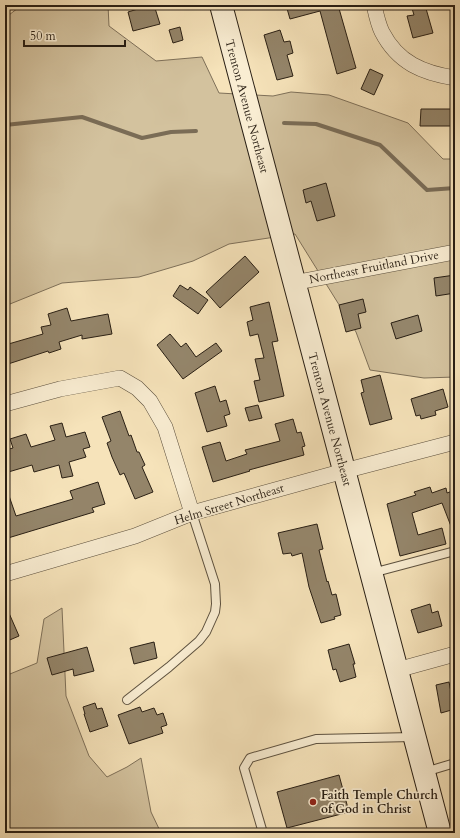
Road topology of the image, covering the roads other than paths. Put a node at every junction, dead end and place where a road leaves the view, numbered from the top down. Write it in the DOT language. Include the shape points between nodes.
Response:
graph roads {
  1 [pos="220,5"];
  2 [pos="374,5"];
  3 [pos="455,78"];
  4 [pos="455,252"];
  5 [pos="293,283"];
  6 [pos="5,404"];
  7 [pos="455,442"];
  8 [pos="344,471"];
  9 [pos="192,513"];
  10 [pos="455,551"];
  11 [pos="371,573"];
  12 [pos="5,574"];
  13 [pos="455,654"];
  14 [pos="397,670"];
  15 [pos="127,700"];
  16 [pos="415,737"];
  17 [pos="455,763"];
  18 [pos="424,772"];
  19 [pos="263,833"];
  20 [pos="440,833"];
  1 -- 5 [label="main road, Trenton Avenue Northeast"];
  2 -- 3 [label="street" via="381,31 394,51 413,66 436,75"];
  4 -- 5 [label="street, Northeast Fruitland Drive"];
  5 -- 8 [label="main road, Trenton Avenue Northeast"];
  6 -- 9 [label="street" via="60,389 120,378 137,388 150,401 165,427"];
  7 -- 8 [label="street, Helm Street Northeast"];
  8 -- 9 [label="street, Helm Street Northeast"];
  8 -- 11 [label="main road, Trenton Avenue Northeast"];
  9 -- 12 [label="street, Helm Street Northeast" via="136,536"];
  9 -- 15 [label="lane" via="215,584 215,612 206,632 198,641 170,667"];
  10 -- 11 [label="lane"];
  11 -- 14 [label="main road, Trenton Avenue Northeast"];
  13 -- 14 [label="street"];
  14 -- 16 [label="main road, Trenton Avenue Northeast"];
  16 -- 18 [label="main road, Trenton Avenue Northeast"];
  16 -- 19 [label="lane" via="316,739 250,758 244,768"];
  17 -- 18 [label="lane"];
  18 -- 20 [label="main road, Trenton Avenue Northeast"];
}
